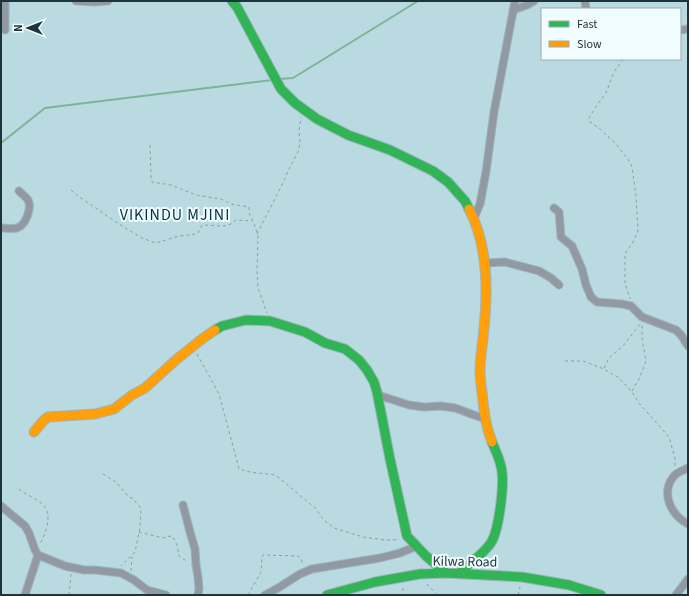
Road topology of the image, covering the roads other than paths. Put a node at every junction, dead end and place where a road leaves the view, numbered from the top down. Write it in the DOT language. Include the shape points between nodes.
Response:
graph roads {
  1 [pos="5,1"];
  2 [pos="76,1"];
  3 [pos="108,1"];
  4 [pos="232,1"];
  5 [pos="515,1"];
  6 [pos="534,1"];
  7 [pos="513,10"];
  8 [pos="5,30"];
  9 [pos="19,192"];
  10 [pos="554,208"];
  11 [pos="474,218"];
  12 [pos="1,228"];
  13 [pos="485,263"];
  14 [pos="559,285"];
  15 [pos="688,346"];
  16 [pos="378,395"];
  17 [pos="486,419"];
  18 [pos="34,432"];
  19 [pos="688,468"];
  20 [pos="183,505"];
  21 [pos="1,506"];
  22 [pos="688,524"];
  23 [pos="417,546"];
  24 [pos="37,554"];
  25 [pos="446,573"];
  26 [pos="459,573"];
  27 [pos="688,578"];
  28 [pos="569,585"];
  29 [pos="25,595"];
  30 [pos="166,595"];
  31 [pos="198,595"];
  32 [pos="265,595"];
  33 [pos="327,595"];
  34 [pos="570,595"];
  35 [pos="601,595"];
  36 [pos="676,595"];
  1 -- 8 [label="street"];
  2 -- 3 [label="street"];
  4 -- 11 [label="main road" via="281,89 295,103 317,119 348,135 390,150 433,171 448,182 465,201"];
  5 -- 7 [label="street"];
  6 -- 7 [label="street"];
  7 -- 11 [label="street" via="486,172 480,204"];
  9 -- 12 [label="street" via="29,202 25,220 17,228"];
  10 -- 15 [label="street" via="559,212 562,238 572,246 591,297 597,302 631,306 642,317 676,330"];
  11 -- 13 [label="main road"];
  13 -- 14 [label="street" via="504,262 539,271"];
  13 -- 17 [label="main road" via="484,329 480,372"];
  16 -- 17 [label="street" via="409,405 455,408"];
  16 -- 18 [label="main road" via="367,370 344,349 325,343 305,332 270,321 246,320 222,326 193,346 145,388 114,409 94,414 48,417"];
  16 -- 23 [label="main road" via="407,536"];
  17 -- 26 [label="main road" via="502,472 500,509 492,542"];
  19 -- 22 [label="street" via="675,475 669,484 668,493 669,502 678,517"];
  20 -- 31 [label="street" via="195,549"];
  21 -- 24 [label="street" via="25,526"];
  23 -- 25 [label="main road"];
  23 -- 32 [label="street" via="380,558 312,569"];
  24 -- 29 [label="street"];
  24 -- 30 [label="street" via="65,566 118,572 147,590"];
  25 -- 26 [label="main road, Kilwa Road"];
  25 -- 33 [label="main road, Kilwa Road" via="420,574 375,582"];
  26 -- 28 [label="main road, Kilwa Road" via="522,577"];
  27 -- 36 [label="street"];
  28 -- 34 [label="street"];
  28 -- 35 [label="main road, Kilwa Road"];
}
